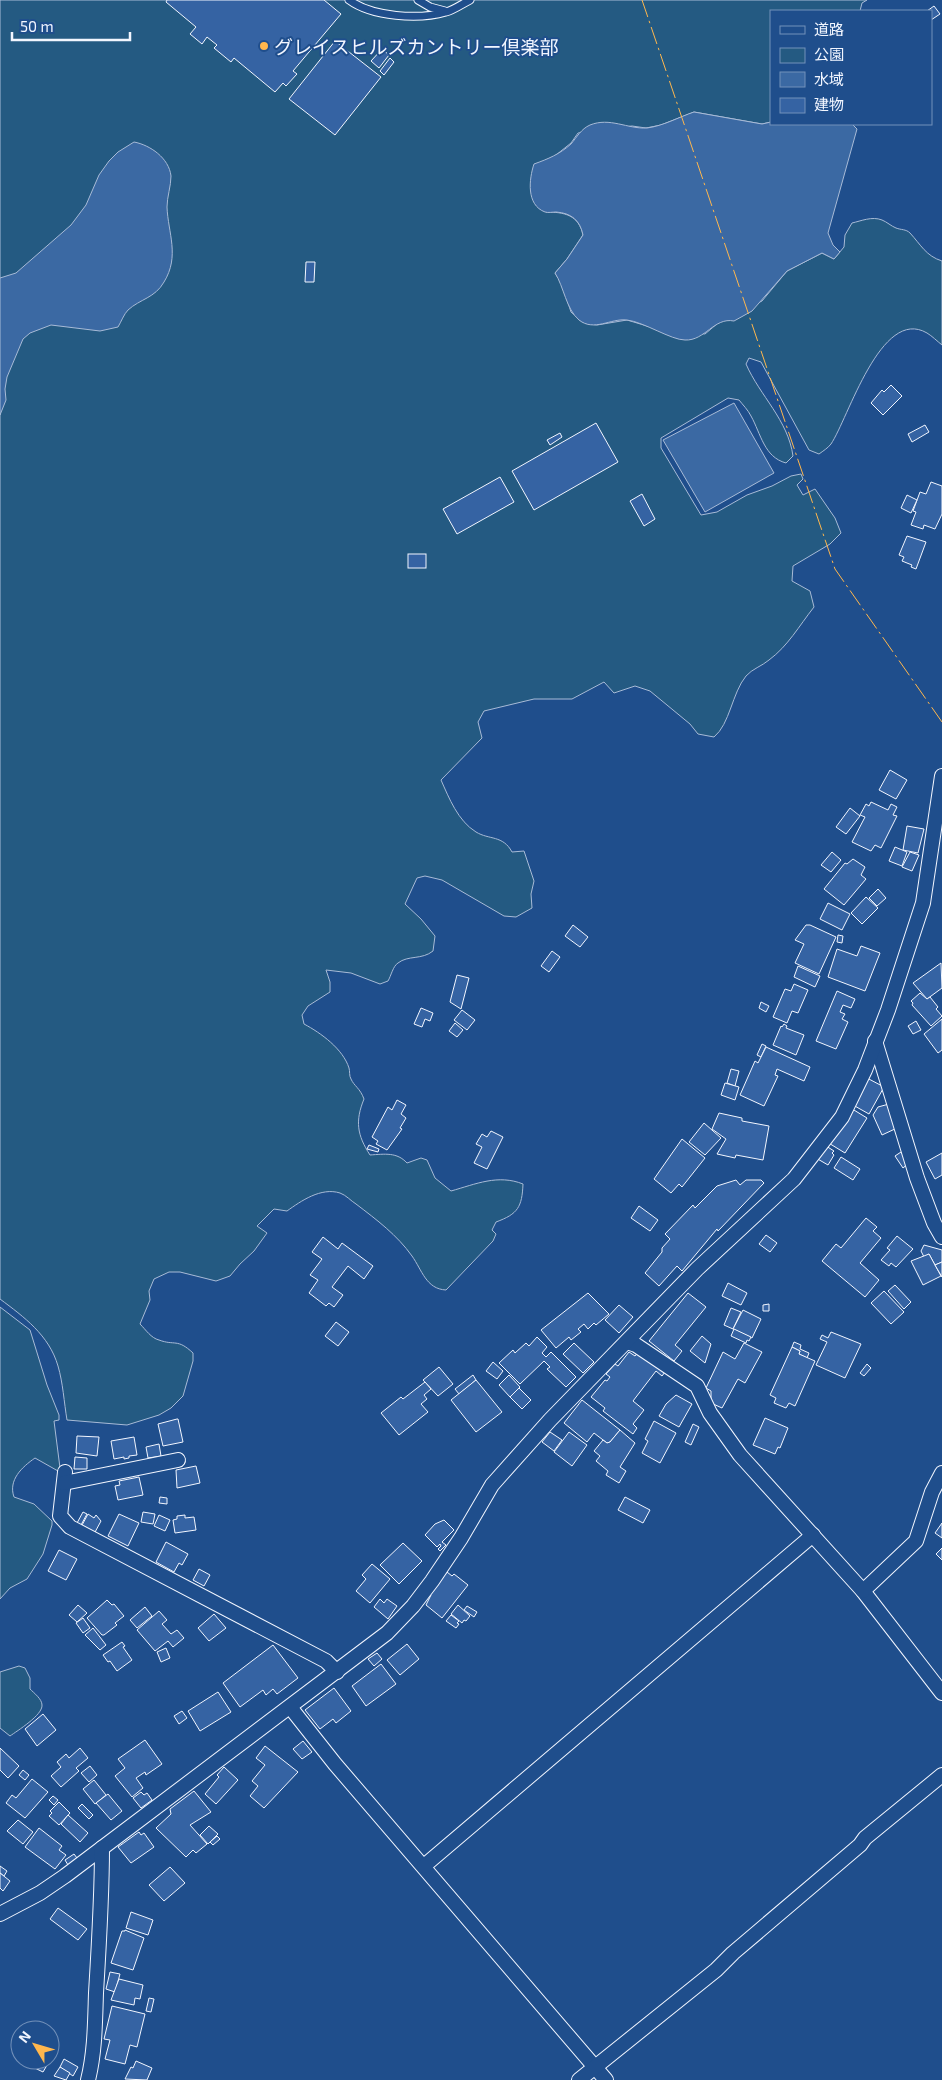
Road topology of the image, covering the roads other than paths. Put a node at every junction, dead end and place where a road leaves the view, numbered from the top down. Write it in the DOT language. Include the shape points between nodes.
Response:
graph roads {
  1 [pos="418,0"];
  2 [pos="470,0"];
  3 [pos="351,1"];
  4 [pos="448,12"];
  5 [pos="942,776"];
  6 [pos="875,1041"];
  7 [pos="942,1238"];
  8 [pos="627,1342"];
  9 [pos="178,1460"];
  10 [pos="942,1473"];
  11 [pos="813,1535"];
  12 [pos="863,1591"];
  13 [pos="337,1672"];
  14 [pos="942,1693"];
  15 [pos="290,1707"];
  16 [pos="942,1775"];
  17 [pos="102,1848"];
  18 [pos="424,1866"];
  19 [pos="0,1914"];
  20 [pos="594,2067"];
  21 [pos="88,2080"];
  22 [pos="579,2080"];
  23 [pos="606,2080"];
  1 -- 4 [label="lane"];
  2 -- 4 [label="lane"];
  3 -- 4 [label="lane" via="364,8 406,16"];
  5 -- 6 [label="street" via="923,902"];
  6 -- 7 [label="street" via="917,1178"];
  6 -- 8 [label="street" via="842,1117 794,1179 697,1268"];
  8 -- 11 [label="street" via="697,1386 710,1413 740,1455"];
  8 -- 13 [label="street" via="492,1485 461,1538 413,1606 387,1634"];
  9 -- 13 [label="street" via="65,1477 60,1516 70,1527 326,1661"];
  10 -- 12 [label="street" via="932,1492 916,1541"];
  11 -- 12 [label="street"];
  11 -- 18 [label="street"];
  12 -- 14 [label="street"];
  13 -- 15 [label="street"];
  15 -- 17 [label="street"];
  15 -- 18 [label="street"];
  16 -- 20 [label="street" via="865,1838 716,1970"];
  17 -- 19 [label="street" via="40,1893"];
  17 -- 21 [label="street" via="102,1901"];
  18 -- 20 [label="street"];
  20 -- 22 [label="street"];
  20 -- 23 [label="street"];
}
